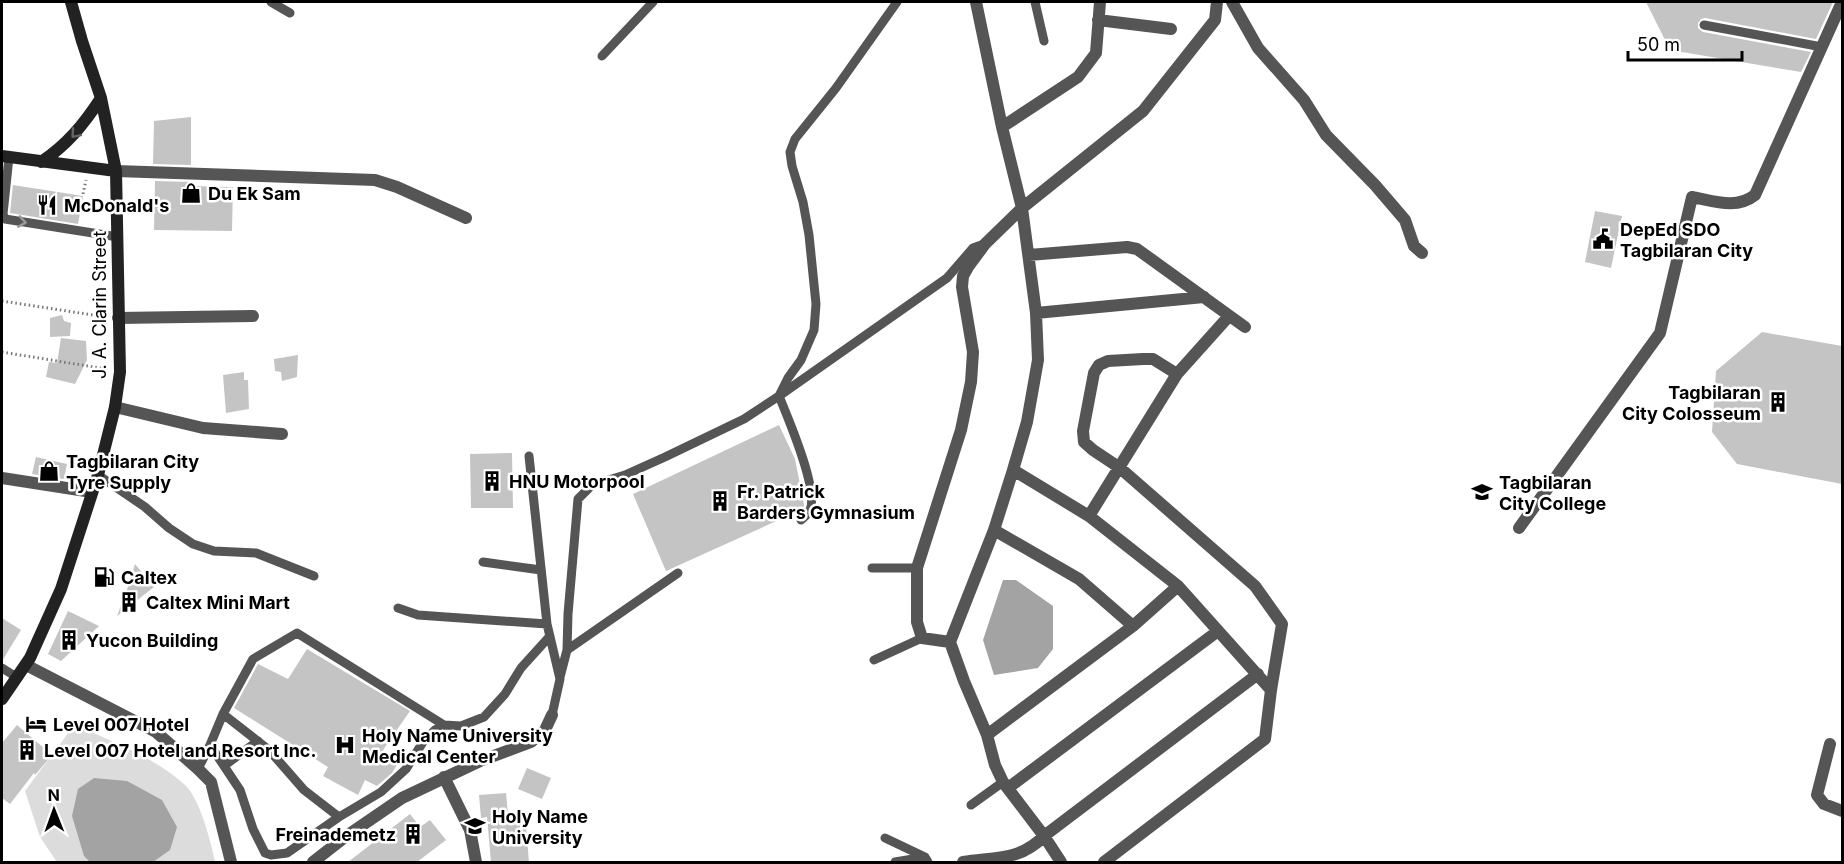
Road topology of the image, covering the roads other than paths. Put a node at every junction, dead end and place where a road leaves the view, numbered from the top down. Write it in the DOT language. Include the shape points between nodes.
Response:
graph roads {
  1 [pos="71,2"];
  2 [pos="270,2"];
  3 [pos="652,2"];
  4 [pos="897,2"];
  5 [pos="976,2"];
  6 [pos="1035,2"];
  7 [pos="1100,2"];
  8 [pos="1217,2"];
  9 [pos="1232,2"];
  10 [pos="1842,2"];
  11 [pos="290,12"];
  12 [pos="1098,20"];
  13 [pos="1704,25"];
  14 [pos="1171,29"];
  15 [pos="1044,40"];
  16 [pos="1822,47"];
  17 [pos="602,56"];
  18 [pos="101,99"];
  19 [pos="1002,127"];
  20 [pos="5,157"];
  21 [pos="41,162"];
  22 [pos="116,171"];
  23 [pos="1022,208"];
  24 [pos="466,218"];
  25 [pos="118,237"];
  26 [pos="986,244"];
  27 [pos="1422,253"];
  28 [pos="1029,255"];
  29 [pos="1204,297"];
  30 [pos="1036,314"];
  31 [pos="253,316"];
  32 [pos="1229,316"];
  33 [pos="118,318"];
  34 [pos="1245,327"];
  35 [pos="1177,374"];
  36 [pos="779,396"];
  37 [pos="115,407"];
  38 [pos="282,434"];
  39 [pos="529,456"];
  40 [pos="1120,468"];
  41 [pos="1013,470"];
  42 [pos="98,475"];
  43 [pos="2,478"];
  44 [pos="92,492"];
  45 [pos="1089,516"];
  46 [pos="801,520"];
  47 [pos="1519,528"];
  48 [pos="994,530"];
  49 [pos="483,562"];
  50 [pos="872,568"];
  51 [pos="917,568"];
  52 [pos="541,570"];
  53 [pos="678,573"];
  54 [pos="314,576"];
  55 [pos="1178,586"];
  56 [pos="398,608"];
  57 [pos="547,624"];
  58 [pos="1133,626"];
  59 [pos="1218,631"];
  60 [pos="550,636"];
  61 [pos="922,638"];
  62 [pos="950,642"];
  63 [pos="567,650"];
  64 [pos="874,660"];
  65 [pos="26,665"];
  66 [pos="2,668"];
  67 [pos="1258,674"];
  68 [pos="18,678"];
  69 [pos="560,679"];
  70 [pos="1271,690"];
  71 [pos="2,699"];
  72 [pos="223,714"];
  73 [pos="552,715"];
  74 [pos="444,725"];
  75 [pos="987,735"];
  76 [pos="258,741"];
  77 [pos="1830,744"];
  78 [pos="210,745"];
  79 [pos="225,765"];
  80 [pos="198,769"];
  81 [pos="444,777"];
  82 [pos="1005,785"];
  83 [pos="971,805"];
  84 [pos="1842,811"];
  85 [pos="339,817"];
  86 [pos="1044,836"];
  87 [pos="885,838"];
  88 [pos="927,860"];
  89 [pos="231,862"];
  90 [pos="313,862"];
  91 [pos="476,862"];
  92 [pos="895,862"];
  93 [pos="963,862"];
  94 [pos="1060,862"];
  95 [pos="1104,862"];
  1 -- 18 [label="main road, J. A. Clarin Street"];
  2 -- 11 [label="lane"];
  3 -- 17 [label="lane"];
  4 -- 36 [label="lane" via="795,139 790,152 809,234 816,304 814,330"];
  5 -- 19 [label="street"];
  6 -- 15 [label="lane"];
  7 -- 12 [label="street"];
  8 -- 23 [label="street" via="1215,20 1143,111"];
  9 -- 27 [label="street" via="1258,48 1304,100 1326,135 1406,220 1414,246"];
  10 -- 16 [label="street"];
  12 -- 14 [label="street"];
  12 -- 19 [label="street" via="1096,53 1078,77"];
  13 -- 16 [label="lane"];
  16 -- 47 [label="street" via="1755,195 1737,204 1692,197 1659,333"];
  18 -- 21 [label="main road, one-way" via="71,139"];
  18 -- 22 [label="main road, J. A. Clarin Street"];
  19 -- 23 [label="street"];
  20 -- 21 [label="main road"];
  20 -- 25 [label="lane, one-way" via="5,219"];
  21 -- 22 [label="main road"];
  22 -- 24 [label="street" via="375,180"];
  22 -- 25 [label="main road, J. A. Clarin Street"];
  23 -- 26 [label="street"];
  23 -- 28 [label="street"];
  25 -- 33 [label="main road, J. A. Clarin Street"];
  26 -- 36 [label="lane" via="973,248 947,278"];
  26 -- 51 [label="street" via="963,276 973,352 971,382 961,430"];
  28 -- 29 [label="street" via="1137,249"];
  28 -- 30 [label="street"];
  29 -- 30 [label="street"];
  29 -- 32 [label="street"];
  30 -- 41 [label="street" via="1038,360 1027,422"];
  31 -- 33 [label="street"];
  32 -- 34 [label="street"];
  32 -- 35 [label="street"];
  33 -- 37 [label="main road, J. A. Clarin Street" via="120,372"];
  35 -- 40 [label="street"];
  35 -- 40 [label="street" via="1152,359 1108,361 1094,373 1084,442"];
  36 -- 46 [label="lane" via="808,474 812,499 809,513"];
  36 -- 63 [label="lane" via="744,419 665,457 592,485 578,499"];
  37 -- 38 [label="street" via="202,428"];
  37 -- 42 [label="main road, J. A. Clarin Street"];
  39 -- 52 [label="lane"];
  40 -- 45 [label="street"];
  40 -- 70 [label="street" via="1255,586 1282,624"];
  41 -- 45 [label="street"];
  41 -- 48 [label="street"];
  42 -- 44 [label="main road, J. A. Clarin Street"];
  42 -- 54 [label="lane" via="193,544 214,551 256,553"];
  43 -- 44 [label="street"];
  44 -- 65 [label="main road, J. A. Clarin Street" via="61,589"];
  45 -- 55 [label="street"];
  48 -- 58 [label="street" via="1079,579"];
  48 -- 62 [label="street"];
  49 -- 52 [label="lane"];
  50 -- 51 [label="lane"];
  51 -- 61 [label="street" via="917,622"];
  52 -- 57 [label="lane"];
  53 -- 63 [label="lane"];
  55 -- 58 [label="street"];
  55 -- 59 [label="street"];
  56 -- 57 [label="lane" via="418,615"];
  57 -- 60 [label="lane"];
  58 -- 75 [label="street"];
  59 -- 67 [label="street"];
  59 -- 82 [label="street"];
  60 -- 69 [label="lane"];
  60 -- 74 [label="lane" via="484,717 461,726"];
  61 -- 62 [label="street"];
  61 -- 64 [label="lane"];
  62 -- 75 [label="street"];
  63 -- 69 [label="lane"];
  65 -- 68 [label="main road, J. A. Clarin Street"];
  65 -- 80 [label="street" via="156,732"];
  66 -- 68 [label="lane"];
  67 -- 70 [label="street"];
  67 -- 86 [label="street"];
  68 -- 71 [label="main road, J. A. Clarin Street"];
  69 -- 73 [label="lane"];
  70 -- 95 [label="street" via="1265,739"];
  72 -- 74 [label="lane" via="253,659 297,633"];
  72 -- 76 [label="lane"];
  72 -- 78 [label="lane"];
  73 -- 81 [label="street" via="545,730 531,742"];
  74 -- 85 [label="lane" via="423,742 406,769 381,792"];
  75 -- 82 [label="street"];
  76 -- 79 [label="lane"];
  76 -- 85 [label="lane" via="304,790"];
  77 -- 84 [label="street" via="1817,795 1824,804"];
  78 -- 79 [label="lane"];
  78 -- 80 [label="lane"];
  79 -- 85 [label="lane" via="240,790 265,853 287,853"];
  80 -- 89 [label="street" via="211,782"];
  81 -- 90 [label="street" via="402,798"];
  81 -- 91 [label="street" via="470,830"];
  82 -- 83 [label="lane"];
  82 -- 86 [label="street"];
  86 -- 93 [label="street" via="1015,856"];
  86 -- 94 [label="street"];
  87 -- 88 [label="lane"];
  88 -- 92 [label="lane"];
}
